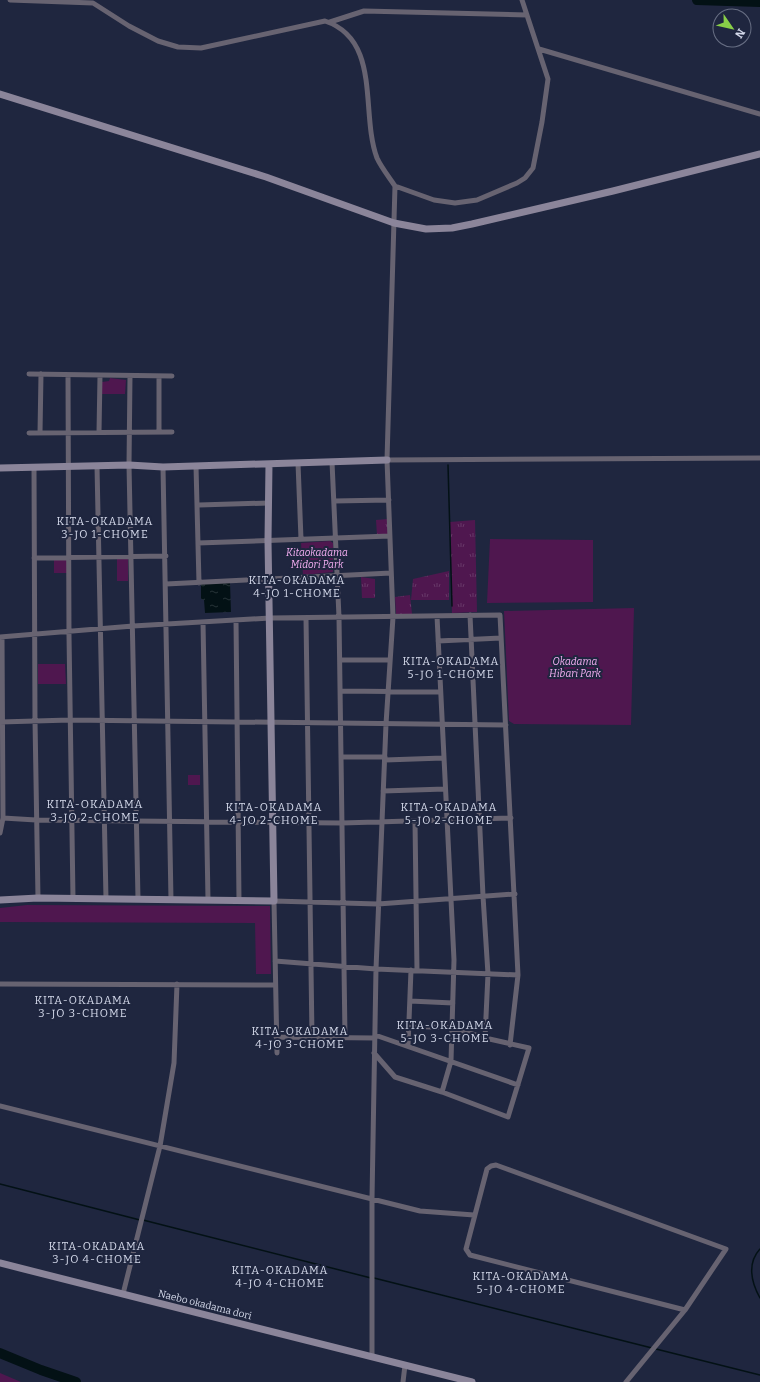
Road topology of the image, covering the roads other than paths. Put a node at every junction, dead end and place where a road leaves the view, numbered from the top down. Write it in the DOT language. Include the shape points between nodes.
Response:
graph roads {
  1 [pos="10,0"];
  2 [pos="522,0"];
  3 [pos="527,15"];
  4 [pos="330,22"];
  5 [pos="539,49"];
  6 [pos="0,94"];
  7 [pos="760,114"];
  8 [pos="760,154"];
  9 [pos="395,186"];
  10 [pos="394,223"];
  11 [pos="30,374"];
  12 [pos="41,374"];
  13 [pos="68,375"];
  14 [pos="100,376"];
  15 [pos="130,376"];
  16 [pos="172,376"];
  17 [pos="159,377"];
  18 [pos="129,431"];
  19 [pos="68,432"];
  20 [pos="99,432"];
  21 [pos="159,432"];
  22 [pos="172,432"];
  23 [pos="29,433"];
  24 [pos="40,433"];
  25 [pos="760,458"];
  26 [pos="388,460"];
  27 [pos="332,462"];
  28 [pos="298,463"];
  29 [pos="269,464"];
  30 [pos="129,465"];
  31 [pos="97,466"];
  32 [pos="196,466"];
  33 [pos="34,467"];
  34 [pos="68,467"];
  35 [pos="163,467"];
  36 [pos="0,468"];
  37 [pos="389,500"];
  38 [pos="334,501"];
  39 [pos="269,503"];
  40 [pos="199,505"];
  41 [pos="390,536"];
  42 [pos="336,538"];
  43 [pos="300,539"];
  44 [pos="268,541"];
  45 [pos="198,543"];
  46 [pos="99,556"];
  47 [pos="131,556"];
  48 [pos="166,556"];
  49 [pos="69,557"];
  50 [pos="34,558"];
  51 [pos="391,573"];
  52 [pos="337,577"];
  53 [pos="269,580"];
  54 [pos="199,582"];
  55 [pos="166,584"];
  56 [pos="470,615"];
  57 [pos="394,616"];
  58 [pos="437,616"];
  59 [pos="339,617"];
  60 [pos="270,618"];
  61 [pos="306,618"];
  62 [pos="236,620"];
  63 [pos="203,622"];
  64 [pos="167,624"];
  65 [pos="133,626"];
  66 [pos="101,628"];
  67 [pos="69,632"];
  68 [pos="34,634"];
  69 [pos="1,637"];
  70 [pos="501,638"];
  71 [pos="471,639"];
  72 [pos="438,641"];
  73 [pos="340,660"];
  74 [pos="390,660"];
  75 [pos="340,691"];
  76 [pos="388,692"];
  77 [pos="440,692"];
  78 [pos="35,720"];
  79 [pos="70,720"];
  80 [pos="101,720"];
  81 [pos="134,721"];
  82 [pos="169,721"];
  83 [pos="1,722"];
  84 [pos="204,722"];
  85 [pos="237,722"];
  86 [pos="272,722"];
  87 [pos="307,723"];
  88 [pos="340,724"];
  89 [pos="386,724"];
  90 [pos="441,725"];
  91 [pos="475,725"];
  92 [pos="506,725"];
  93 [pos="341,757"];
  94 [pos="385,758"];
  95 [pos="443,758"];
  96 [pos="1,779"];
  97 [pos="445,789"];
  98 [pos="383,791"];
  99 [pos="3,818"];
  100 [pos="511,818"];
  101 [pos="36,820"];
  102 [pos="72,820"];
  103 [pos="105,820"];
  104 [pos="446,820"];
  105 [pos="479,820"];
  106 [pos="137,821"];
  107 [pos="170,821"];
  108 [pos="206,821"];
  109 [pos="238,822"];
  110 [pos="273,822"];
  111 [pos="309,822"];
  112 [pos="415,822"];
  113 [pos="342,823"];
  114 [pos="382,823"];
  115 [pos="0,833"];
  116 [pos="515,894"];
  117 [pos="483,896"];
  118 [pos="38,898"];
  119 [pos="73,898"];
  120 [pos="106,899"];
  121 [pos="138,899"];
  122 [pos="0,900"];
  123 [pos="171,900"];
  124 [pos="208,900"];
  125 [pos="239,900"];
  126 [pos="450,900"];
  127 [pos="274,901"];
  128 [pos="416,901"];
  129 [pos="310,902"];
  130 [pos="344,903"];
  131 [pos="378,904"];
  132 [pos="275,962"];
  133 [pos="311,964"];
  134 [pos="345,967"];
  135 [pos="376,969"];
  136 [pos="414,971"];
  137 [pos="454,972"];
  138 [pos="488,974"];
  139 [pos="518,975"];
  140 [pos="0,984"];
  141 [pos="177,984"];
  142 [pos="275,985"];
  143 [pos="410,1001"];
  144 [pos="453,1003"];
  145 [pos="409,1026"];
  146 [pos="453,1028"];
  147 [pos="376,1036"];
  148 [pos="276,1037"];
  149 [pos="312,1037"];
  150 [pos="345,1038"];
  151 [pos="485,1038"];
  152 [pos="510,1044"];
  153 [pos="408,1046"];
  154 [pos="374,1052"];
  155 [pos="277,1053"];
  156 [pos="451,1061"];
  157 [pos="518,1085"];
  158 [pos="442,1092"];
  159 [pos="0,1106"];
  160 [pos="160,1146"];
  161 [pos="372,1198"];
  162 [pos="474,1215"];
  163 [pos="0,1263"];
  164 [pos="123,1294"];
  165 [pos="685,1310"];
  166 [pos="372,1357"];
  167 [pos="406,1365"];
  168 [pos="403,1382"];
  169 [pos="472,1382"];
  170 [pos="626,1382"];
  1 -- 4 [label="street" via="93,3 129,26 158,41 178,47 201,48"];
  2 -- 3 [label="street"];
  3 -- 4 [label="street" via="364,11"];
  3 -- 5 [label="street"];
  4 -- 9 [label="street" via="349,34 357,45 362,60 377,158"];
  5 -- 7 [label="street"];
  5 -- 9 [label="street" via="548,79 532,168 525,178 477,200 456,203 434,200"];
  6 -- 10 [label="street" via="266,177"];
  8 -- 10 [label="street" via="452,228 426,229"];
  9 -- 10 [label="street"];
  10 -- 26 [label="street"];
  11 -- 12 [label="street"];
  12 -- 13 [label="street"];
  12 -- 24 [label="street"];
  13 -- 14 [label="street"];
  13 -- 19 [label="street"];
  14 -- 15 [label="street"];
  14 -- 20 [label="street"];
  15 -- 17 [label="street"];
  15 -- 18 [label="street"];
  16 -- 17 [label="street"];
  17 -- 21 [label="street"];
  18 -- 20 [label="street"];
  18 -- 21 [label="street"];
  18 -- 30 [label="street"];
  19 -- 20 [label="street"];
  19 -- 24 [label="street"];
  19 -- 34 [label="street"];
  21 -- 22 [label="street"];
  23 -- 24 [label="street"];
  25 -- 26 [label="street"];
  26 -- 27 [label="street"];
  26 -- 37 [label="street"];
  27 -- 28 [label="street"];
  27 -- 38 [label="street"];
  28 -- 29 [label="street"];
  28 -- 43 [label="street"];
  29 -- 32 [label="street"];
  29 -- 39 [label="street"];
  30 -- 31 [label="street"];
  30 -- 35 [label="street"];
  30 -- 47 [label="street"];
  31 -- 34 [label="street"];
  31 -- 46 [label="street"];
  32 -- 35 [label="street"];
  32 -- 40 [label="street"];
  33 -- 34 [label="street"];
  33 -- 36 [label="street"];
  33 -- 50 [label="street"];
  34 -- 49 [label="street"];
  35 -- 48 [label="street"];
  37 -- 38 [label="street"];
  37 -- 41 [label="street"];
  38 -- 42 [label="street"];
  39 -- 40 [label="street"];
  39 -- 44 [label="street"];
  40 -- 45 [label="street"];
  41 -- 42 [label="street"];
  41 -- 51 [label="street"];
  42 -- 43 [label="street"];
  42 -- 52 [label="street"];
  43 -- 44 [label="street"];
  44 -- 45 [label="street"];
  44 -- 53 [label="street"];
  45 -- 54 [label="street"];
  46 -- 47 [label="street"];
  46 -- 49 [label="street"];
  46 -- 66 [label="street"];
  47 -- 48 [label="street"];
  47 -- 65 [label="street"];
  48 -- 55 [label="street"];
  49 -- 50 [label="street"];
  49 -- 67 [label="street"];
  50 -- 68 [label="street"];
  51 -- 52 [label="street"];
  51 -- 57 [label="street"];
  52 -- 53 [label="street"];
  52 -- 59 [label="street"];
  53 -- 54 [label="street"];
  53 -- 60 [label="street"];
  54 -- 55 [label="street"];
  55 -- 64 [label="street"];
  56 -- 58 [label="street"];
  56 -- 70 [label="street" via="500,615"];
  56 -- 71 [label="street"];
  57 -- 58 [label="street"];
  57 -- 59 [label="street"];
  57 -- 74 [label="street"];
  58 -- 72 [label="street"];
  59 -- 61 [label="street"];
  59 -- 73 [label="street"];
  60 -- 61 [label="street"];
  60 -- 62 [label="street"];
  60 -- 86 [label="street"];
  61 -- 87 [label="street"];
  62 -- 63 [label="street"];
  62 -- 85 [label="street"];
  63 -- 64 [label="street"];
  63 -- 84 [label="street"];
  64 -- 65 [label="street"];
  64 -- 82 [label="street"];
  65 -- 66 [label="street"];
  65 -- 81 [label="street"];
  66 -- 67 [label="street"];
  66 -- 80 [label="street"];
  67 -- 68 [label="street"];
  67 -- 79 [label="street"];
  68 -- 69 [label="street"];
  68 -- 78 [label="street"];
  69 -- 83 [label="street"];
  70 -- 71 [label="street"];
  70 -- 92 [label="street"];
  71 -- 72 [label="street"];
  71 -- 91 [label="street"];
  72 -- 77 [label="street"];
  73 -- 74 [label="street"];
  73 -- 75 [label="street"];
  74 -- 76 [label="street"];
  75 -- 76 [label="street"];
  75 -- 88 [label="street"];
  76 -- 77 [label="street"];
  76 -- 89 [label="street"];
  77 -- 90 [label="street"];
  78 -- 79 [label="street"];
  78 -- 83 [label="street"];
  78 -- 101 [label="street"];
  79 -- 80 [label="street"];
  79 -- 102 [label="street"];
  80 -- 81 [label="street"];
  80 -- 103 [label="street"];
  81 -- 82 [label="street"];
  81 -- 106 [label="street"];
  82 -- 84 [label="street"];
  82 -- 107 [label="street"];
  83 -- 96 [label="street"];
  84 -- 85 [label="street"];
  84 -- 108 [label="street"];
  85 -- 86 [label="street"];
  85 -- 109 [label="street"];
  86 -- 87 [label="street"];
  86 -- 110 [label="street"];
  87 -- 88 [label="street"];
  87 -- 111 [label="street"];
  88 -- 89 [label="street"];
  88 -- 93 [label="street"];
  89 -- 90 [label="street"];
  89 -- 94 [label="street"];
  90 -- 91 [label="street"];
  90 -- 95 [label="street"];
  91 -- 92 [label="street"];
  91 -- 105 [label="street"];
  92 -- 100 [label="street"];
  93 -- 94 [label="street"];
  93 -- 113 [label="street"];
  94 -- 95 [label="street"];
  94 -- 98 [label="street"];
  95 -- 97 [label="street"];
  96 -- 99 [label="street"];
  97 -- 98 [label="street"];
  97 -- 104 [label="street"];
  98 -- 114 [label="street"];
  99 -- 101 [label="street"];
  99 -- 115 [label="street"];
  100 -- 105 [label="street"];
  100 -- 116 [label="street"];
  101 -- 102 [label="street"];
  101 -- 118 [label="street"];
  102 -- 103 [label="street"];
  102 -- 119 [label="street"];
  103 -- 106 [label="street"];
  103 -- 120 [label="street"];
  104 -- 105 [label="street"];
  104 -- 112 [label="street"];
  104 -- 126 [label="street"];
  105 -- 117 [label="street"];
  106 -- 107 [label="street"];
  106 -- 121 [label="street"];
  107 -- 108 [label="street"];
  107 -- 123 [label="street"];
  108 -- 109 [label="street"];
  108 -- 124 [label="street"];
  109 -- 110 [label="street"];
  109 -- 125 [label="street"];
  110 -- 111 [label="street"];
  110 -- 127 [label="street"];
  111 -- 113 [label="street"];
  111 -- 129 [label="street"];
  112 -- 114 [label="street"];
  112 -- 128 [label="street"];
  113 -- 114 [label="street"];
  113 -- 130 [label="street"];
  114 -- 131 [label="street"];
  116 -- 117 [label="street"];
  116 -- 139 [label="street"];
  117 -- 126 [label="street"];
  117 -- 138 [label="street"];
  118 -- 119 [label="street"];
  118 -- 122 [label="street"];
  119 -- 120 [label="street"];
  120 -- 121 [label="street"];
  121 -- 123 [label="street"];
  123 -- 124 [label="street"];
  124 -- 125 [label="street"];
  125 -- 127 [label="street"];
  126 -- 128 [label="street"];
  126 -- 137 [label="street"];
  127 -- 129 [label="street"];
  127 -- 132 [label="street"];
  128 -- 131 [label="street"];
  128 -- 136 [label="street"];
  129 -- 130 [label="street"];
  129 -- 133 [label="street"];
  130 -- 131 [label="street"];
  130 -- 134 [label="street"];
  131 -- 135 [label="street"];
  132 -- 133 [label="street"];
  132 -- 142 [label="street"];
  133 -- 134 [label="street"];
  133 -- 149 [label="street"];
  134 -- 135 [label="street"];
  134 -- 150 [label="street"];
  135 -- 136 [label="street"];
  135 -- 147 [label="street"];
  136 -- 137 [label="street"];
  136 -- 143 [label="street"];
  137 -- 138 [label="street"];
  137 -- 144 [label="street"];
  138 -- 139 [label="street"];
  138 -- 151 [label="street"];
  139 -- 152 [label="street"];
  140 -- 141 [label="street"];
  141 -- 142 [label="street"];
  141 -- 160 [label="street" via="174,1063"];
  142 -- 148 [label="street"];
  143 -- 144 [label="street"];
  143 -- 145 [label="street"];
  144 -- 146 [label="street"];
  145 -- 146 [label="street"];
  145 -- 153 [label="street"];
  146 -- 151 [label="street"];
  146 -- 156 [label="street"];
  147 -- 150 [label="street"];
  147 -- 153 [label="street"];
  147 -- 154 [label="street"];
  148 -- 149 [label="street"];
  148 -- 155 [label="street"];
  149 -- 150 [label="street"];
  151 -- 152 [label="street"];
  152 -- 157 [label="street" via="530,1048"];
  153 -- 156 [label="street"];
  154 -- 158 [label="street" via="395,1077"];
  154 -- 161 [label="street"];
  156 -- 157 [label="street"];
  156 -- 158 [label="street"];
  157 -- 158 [label="street" via="508,1117"];
  159 -- 160 [label="street"];
  160 -- 161 [label="street"];
  160 -- 164 [label="street"];
  161 -- 162 [label="street" via="420,1211"];
  161 -- 166 [label="street"];
  162 -- 165 [label="street" via="466,1249 470,1255"];
  162 -- 165 [label="street" via="487,1169 496,1165 726,1249"];
  163 -- 164 [label="street, Naebo okadama dori"];
  164 -- 166 [label="street, Naebo okadama dori"];
  165 -- 170 [label="street"];
  166 -- 167 [label="street, Naebo okadama dori"];
  167 -- 168 [label="street"];
  167 -- 169 [label="street, Naebo okadama dori"];
}
